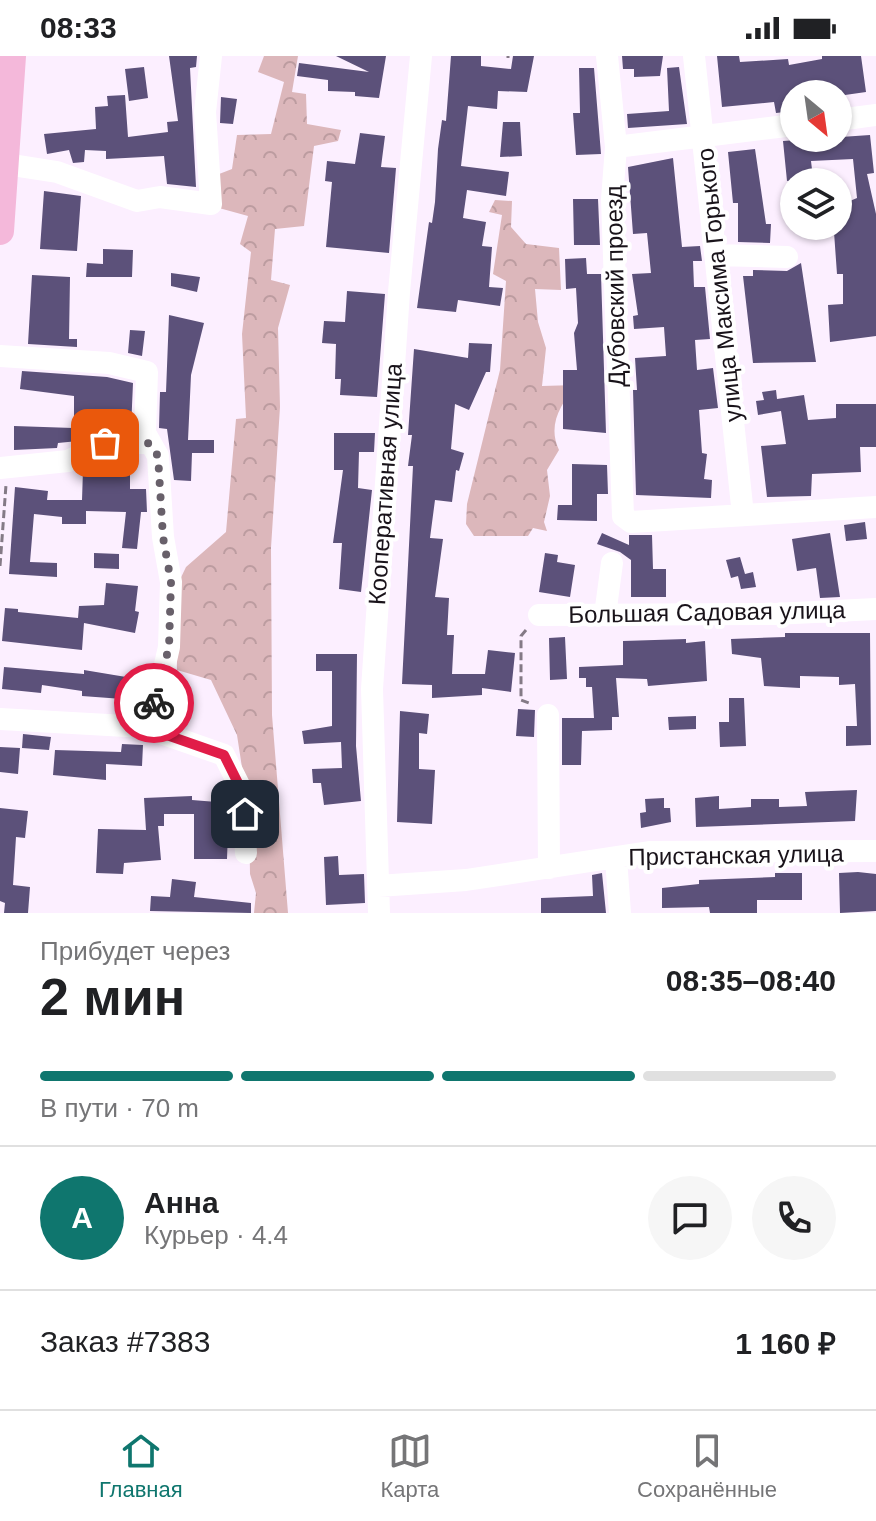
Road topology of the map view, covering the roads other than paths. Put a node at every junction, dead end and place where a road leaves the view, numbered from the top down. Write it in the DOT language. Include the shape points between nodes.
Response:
graph roads {
  1 [pos="12,56"];
  2 [pos="211,56"];
  3 [pos="421,56"];
  4 [pos="607,56"];
  5 [pos="694,56"];
  6 [pos="876,115"];
  7 [pos="852,118"];
  8 [pos="780,127"];
  9 [pos="703,137"];
  10 [pos="616,147"];
  11 [pos="3,164"];
  12 [pos="0,231"];
  13 [pos="715,255"];
  14 [pos="787,257"];
  15 [pos="0,356"];
  16 [pos="148,443"];
  17 [pos="4,469"];
  18 [pos="876,507"];
  19 [pos="743,515"];
  20 [pos="612,563"];
  21 [pos="876,609"];
  22 [pos="539,615"];
  23 [pos="605,615"];
  24 [pos="548,715"];
  25 [pos="0,719"];
  26 [pos="144,727"];
  27 [pos="876,851"];
  28 [pos="246,853"];
  29 [pos="616,858"];
  30 [pos="549,868"];
  31 [pos="378,886"];
  32 [pos="379,913"];
  33 [pos="620,913"];
  1 -- 11 [label="main road"];
  2 -- 11 [label="street" via="205,112 211,204 160,197 137,201 57,172"];
  3 -- 31 [label="street, Кооперативная улица" via="377,595 372,705"];
  4 -- 10 [label="street, Дубовский проезд"];
  5 -- 9 [label="street, улица Максима Горького"];
  6 -- 7 [label="street"];
  8 -- 9 [label="street"];
  9 -- 10 [label="street"];
  9 -- 13 [label="street, улица Максима Горького"];
  10 -- 19 [label="street, Дубовский проезд" via="612,199 623,516 631,522"];
  11 -- 12 [label="main road"];
  13 -- 14 [label="street"];
  13 -- 19 [label="street, улица Максима Горького"];
  15 -- 16 [label="street" via="109,363 147,372"];
  16 -- 17 [label="street" via="105,443 68,461"];
  16 -- 26 [label="street" via="158,456 171,582 169,647"];
  18 -- 19 [label="street"];
  20 -- 23 [label="street"];
  21 -- 23 [label="street, Большая Садовая улица"];
  22 -- 23 [label="street, Большая Садовая улица"];
  24 -- 30 [label="street"];
  25 -- 26 [label="street"];
  26 -- 28 [label="street" via="224,755 242,791"];
  27 -- 29 [label="street, Пристанская улица" via="649,852"];
  29 -- 30 [label="street, Пристанская улица"];
  29 -- 33 [label="street"];
  30 -- 31 [label="street, Пристанская улица"];
  31 -- 32 [label="street, Кооперативная улица"];
}
